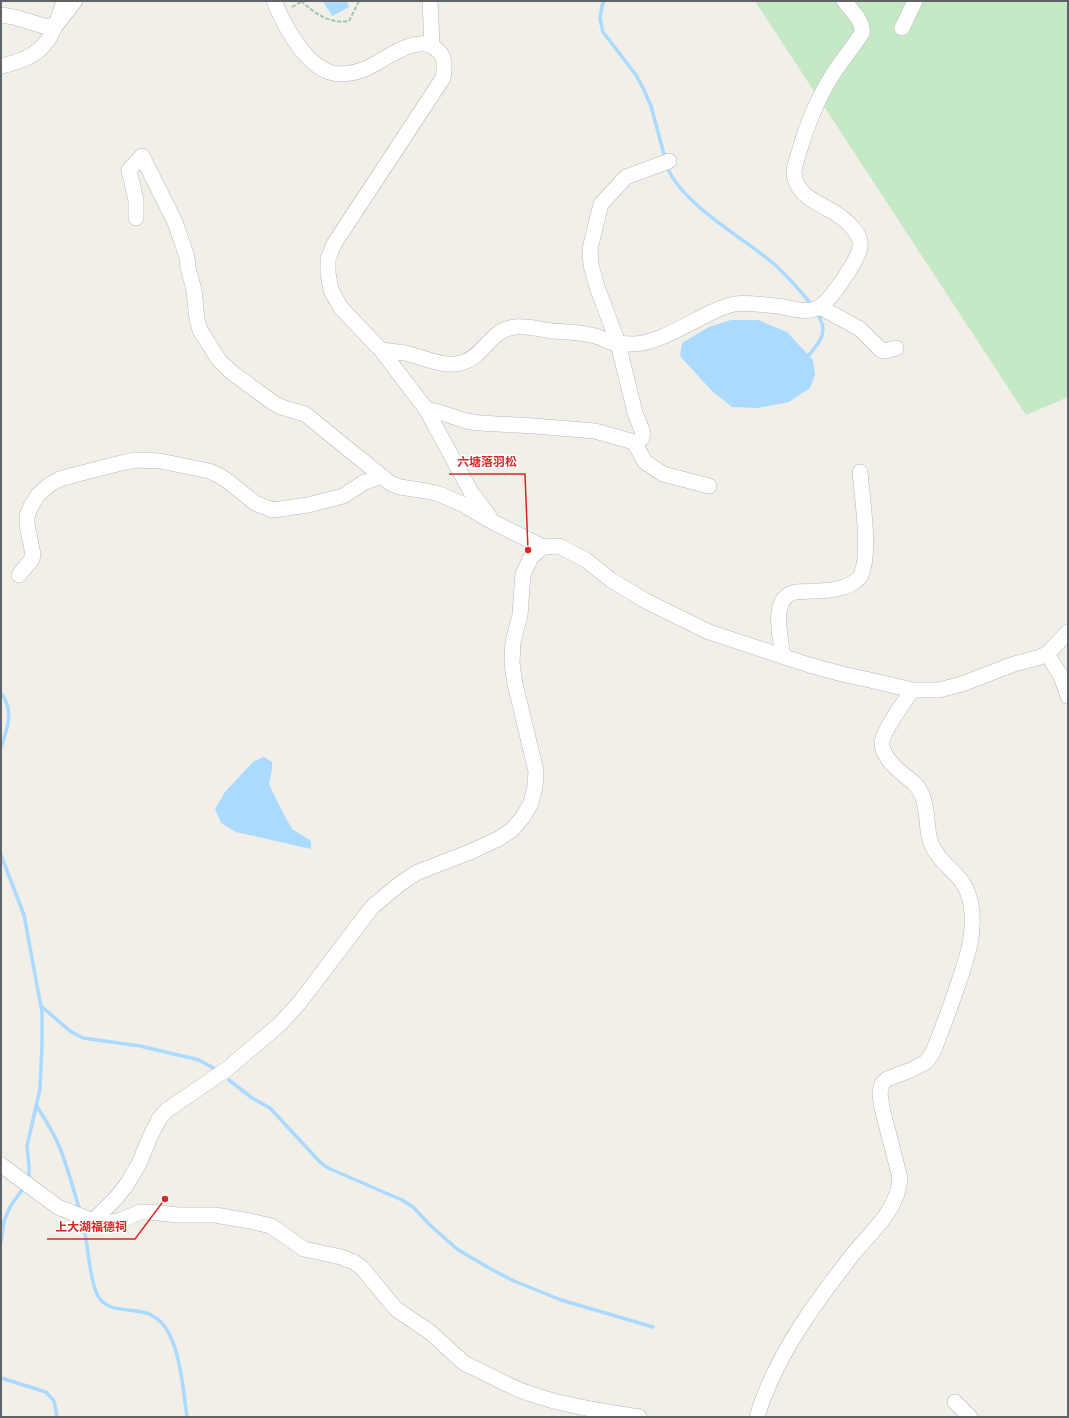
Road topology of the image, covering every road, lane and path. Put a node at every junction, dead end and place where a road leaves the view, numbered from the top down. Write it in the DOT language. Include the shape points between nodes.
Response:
graph roads {
  1 [pos="64,1"];
  2 [pos="75,1"];
  3 [pos="274,1"];
  4 [pos="300,1"];
  5 [pos="359,1"];
  6 [pos="430,1"];
  7 [pos="844,1"];
  8 [pos="915,1"];
  9 [pos="1,15"];
  10 [pos="57,24"];
  11 [pos="902,28"];
  12 [pos="432,45"];
  13 [pos="1,66"];
  14 [pos="669,161"];
  15 [pos="136,218"];
  16 [pos="820,307"];
  17 [pos="618,343"];
  18 [pos="896,348"];
  19 [pos="381,350"];
  20 [pos="426,409"];
  21 [pos="634,442"];
  22 [pos="860,472"];
  23 [pos="381,476"];
  24 [pos="709,486"];
  25 [pos="494,522"];
  26 [pos="543,547"];
  27 [pos="19,575"];
  28 [pos="1068,632"];
  29 [pos="1047,654"];
  30 [pos="783,656"];
  31 [pos="912,690"];
  32 [pos="1068,696"];
  33 [pos="1,1165"];
  34 [pos="92,1221"];
  35 [pos="955,1402"];
  36 [pos="639,1417"];
  37 [pos="757,1417"];
  38 [pos="970,1417"];
  1 -- 10 [label="street"];
  2 -- 10 [label="street"];
  3 -- 12 [label="street" via="285,26 307,56 317,66 331,73 365,69 410,46 424,43"];
  4 -- 5 [label="path" via="322,17 338,23 349,21"];
  6 -- 12 [label="street"];
  7 -- 16 [label="street" via="861,23 862,33 829,80 804,136 794,174 800,190 850,225 859,236 861,245 858,255 839,285"];
  8 -- 11 [label="street"];
  9 -- 10 [label="street" via="47,27"];
  10 -- 13 [label="street" via="52,35 36,53 21,61"];
  12 -- 19 [label="street" via="442,53 445,65 443,78 334,244 328,259 331,290 341,308"];
  14 -- 17 [label="street" via="626,177 601,204 590,249 591,265"];
  15 -- 23 [label="street" via="136,200 129,170 142,156 175,222 192,278 200,330 219,360 272,402 305,414"];
  16 -- 17 [label="street" via="803,311 733,304 648,343"];
  16 -- 18 [label="street" via="860,330 881,350"];
  17 -- 19 [label="street" via="582,333 518,326 506,328 496,334 475,356 463,362 447,364 406,353"];
  17 -- 21 [label="street" via="635,413 643,433 642,438"];
  19 -- 20 [label="street"];
  20 -- 21 [label="street" via="466,421 595,431"];
  20 -- 25 [label="street" via="471,492"];
  21 -- 24 [label="street" via="645,462 664,474"];
  22 -- 30 [label="street" via="865,540 861,576 849,586 790,593 782,602 778,614"];
  23 -- 25 [label="street" via="400,487 432,492 462,504"];
  23 -- 27 [label="street" via="363,483 343,496 273,510 255,503 229,482 209,471 160,461 136,460 74,475 49,485 31,506 27,525 32,559"];
  25 -- 26 [label="street"];
  26 -- 30 [label="street" via="559,546 586,560 611,580 646,601 709,632"];
  26 -- 34 [label="street" via="531,557 523,574 520,615 513,642 512,663 536,771 535,787 523,818 512,830 498,839 418,872 372,906 300,1002 280,1024 227,1069 167,1110 159,1119 127,1184"];
  28 -- 29 [label="street"];
  29 -- 31 [label="street" via="962,684 939,690"];
  29 -- 32 [label="street" via="1061,676"];
  30 -- 31 [label="street" via="846,675"];
  31 -- 37 [label="street" via="884,734 881,744 885,755 896,768 920,789 925,801 934,850 960,877 968,891 972,933 969,951 934,1052 926,1062 886,1079 882,1084 882,1108 900,1178 892,1205 804,1321 766,1391"];
  33 -- 34 [label="street" via="58,1207"];
  34 -- 36 [label="street" via="119,1221 140,1212 150,1212 215,1215 271,1226 304,1249 354,1262 396,1309 430,1332 464,1363 528,1394"];
  35 -- 38 [label="street"];
}
